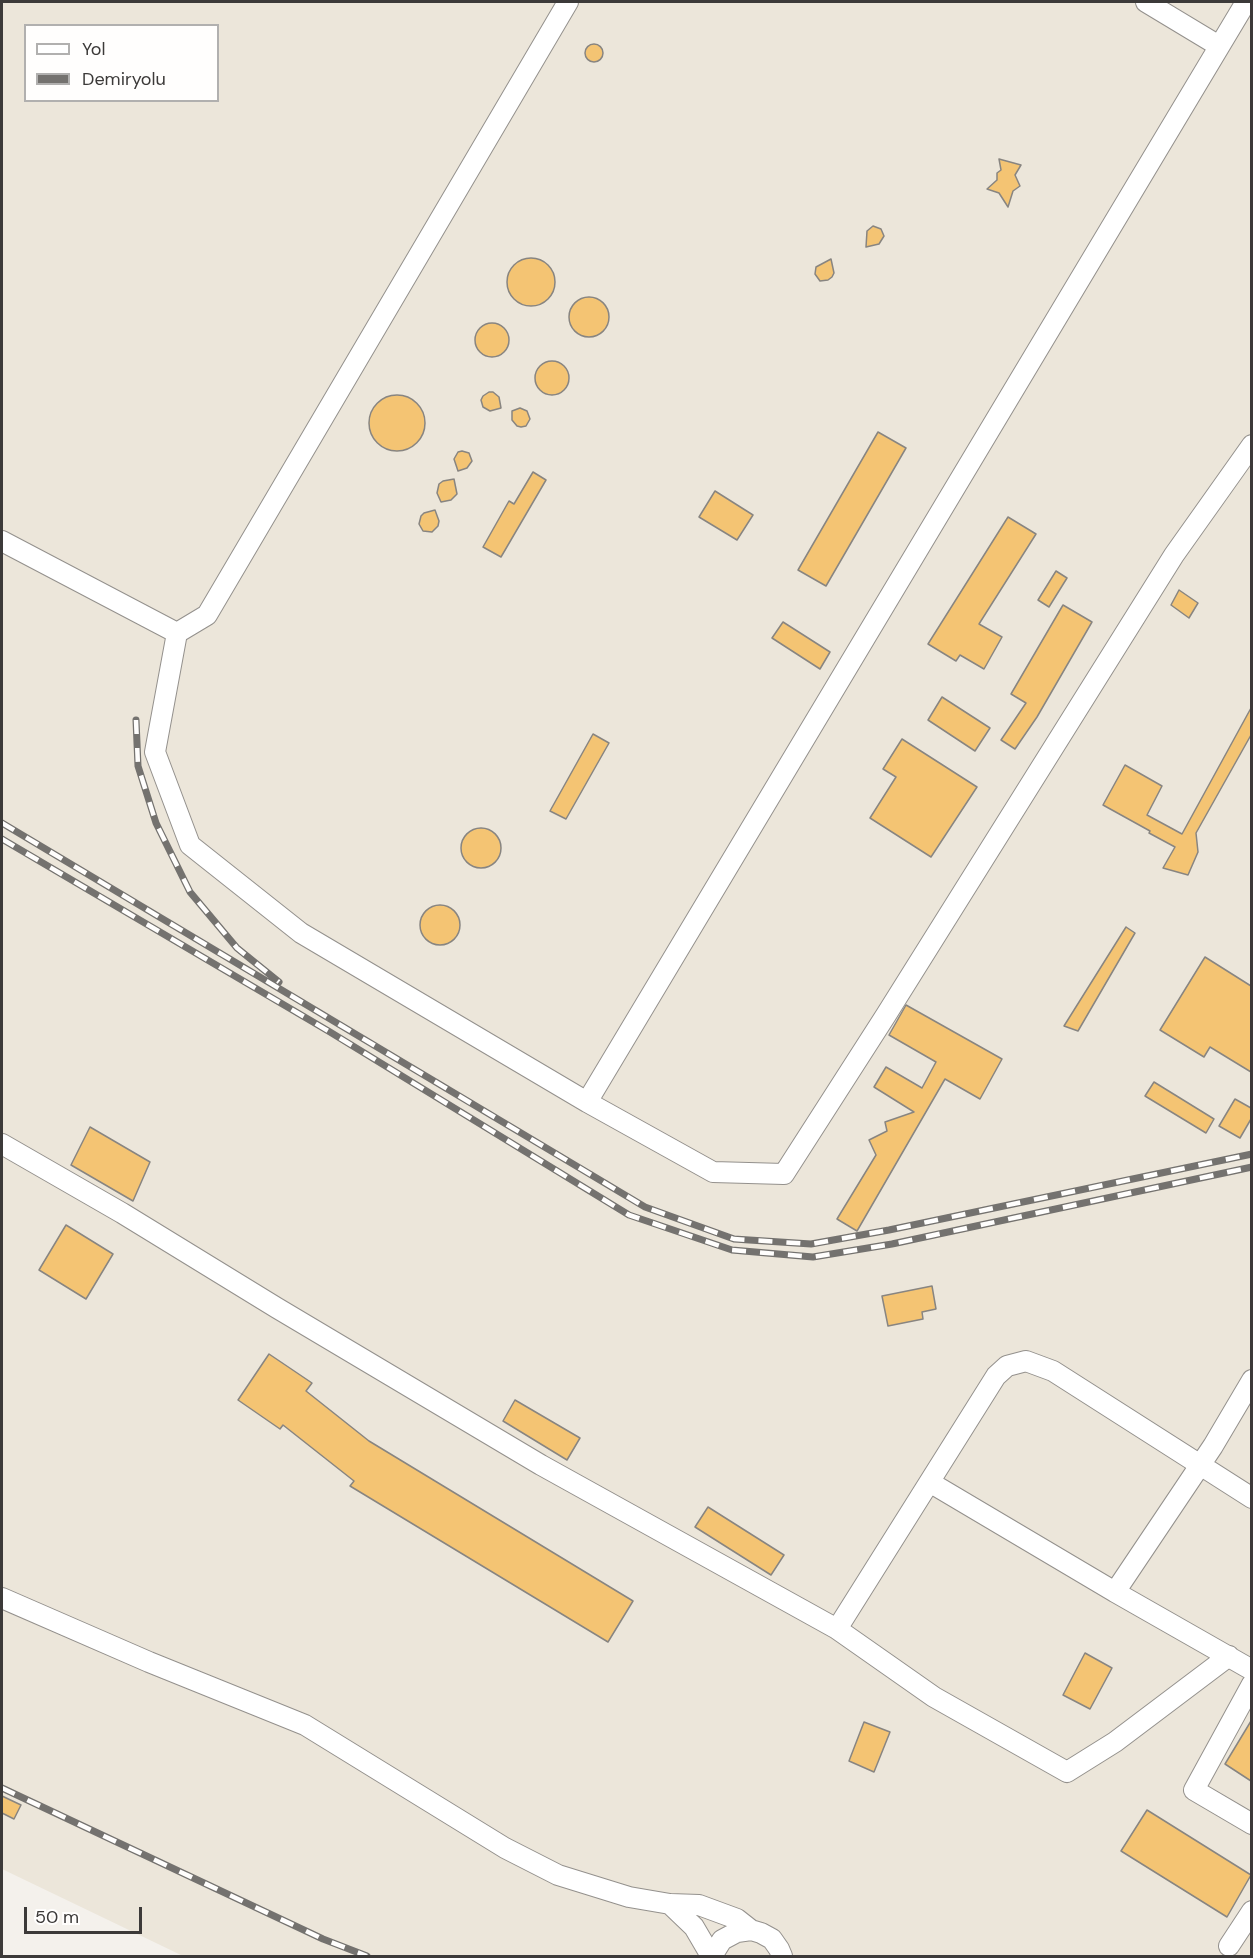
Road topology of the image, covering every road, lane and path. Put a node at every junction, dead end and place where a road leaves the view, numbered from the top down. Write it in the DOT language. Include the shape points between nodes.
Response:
graph roads {
  1 [pos="568,2"];
  2 [pos="1146,2"];
  3 [pos="1246,2"];
  4 [pos="1220,46"];
  5 [pos="1251,445"];
  6 [pos="2,541"];
  7 [pos="177,633"];
  8 [pos="587,1102"];
  9 [pos="2,1144"];
  10 [pos="1251,1380"];
  11 [pos="1201,1464"];
  12 [pos="931,1483"];
  13 [pos="1251,1498"];
  14 [pos="1115,1592"];
  15 [pos="2,1598"];
  16 [pos="837,1629"];
  17 [pos="1228,1656"];
  18 [pos="1251,1670"];
  19 [pos="1251,1684"];
  20 [pos="1251,1824"];
  21 [pos="670,1904"];
  22 [pos="1251,1911"];
  23 [pos="750,1930"];
  24 [pos="1229,1946"];
  25 [pos="784,1954"];
  26 [pos="711,1956"];
  1 -- 7 [label="street" via="207,615"];
  2 -- 4 [label="street"];
  3 -- 4 [label="street"];
  4 -- 8 [label="street"];
  5 -- 8 [label="street" via="1174,555 784,1174 713,1172"];
  6 -- 7 [label="street"];
  7 -- 8 [label="street" via="155,752 190,844 301,933"];
  9 -- 16 [label="street" via="541,1465"];
  10 -- 11 [label="street"];
  11 -- 12 [label="street" via="1053,1371 1026,1361 1007,1366 996,1376"];
  11 -- 13 [label="street"];
  11 -- 14 [label="street"];
  12 -- 14 [label="street"];
  12 -- 16 [label="street"];
  14 -- 17 [label="street"];
  15 -- 21 [label="street" via="304,1725 505,1848 558,1875 629,1897"];
  16 -- 17 [label="street" via="934,1697 1067,1772 1114,1742"];
  17 -- 18 [label="street"];
  19 -- 20 [label="street" via="1194,1790"];
  21 -- 23 [label="street" via="699,1905 736,1919"];
  21 -- 26 [label="street" via="694,1927"];
  22 -- 24 [label="street"];
  23 -- 25 [label="street" via="772,1939"];
  23 -- 26 [label="street" via="722,1940"];
}
